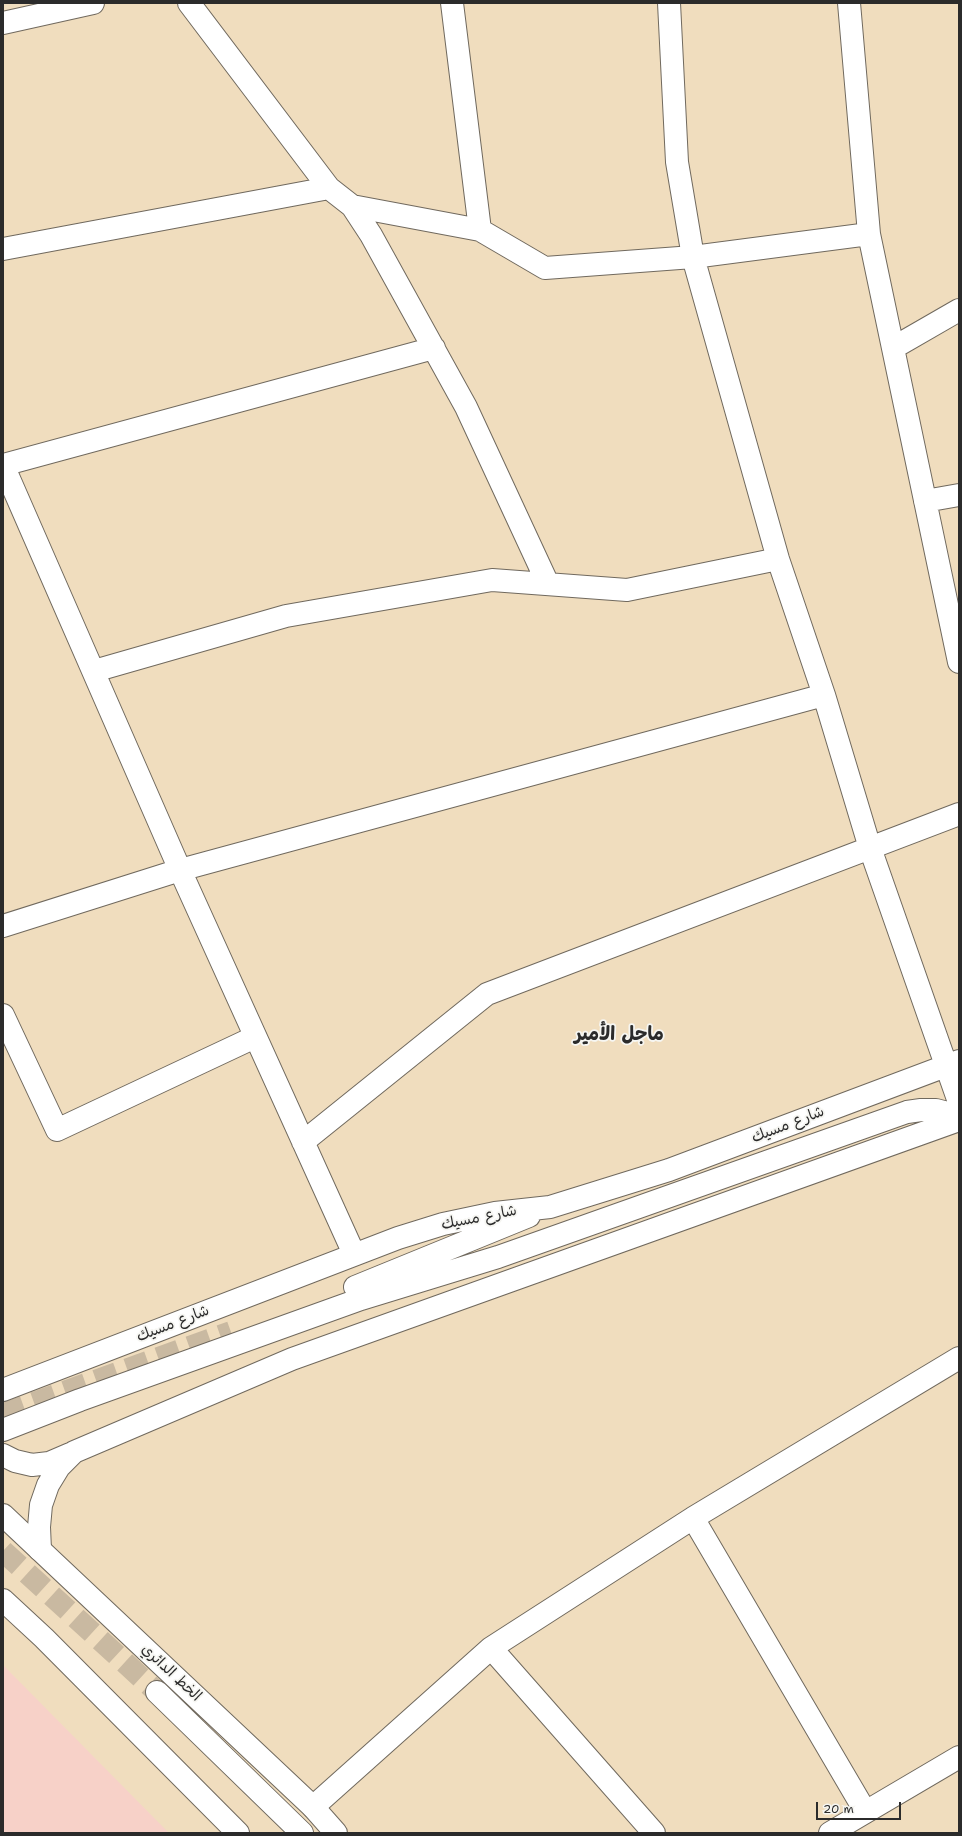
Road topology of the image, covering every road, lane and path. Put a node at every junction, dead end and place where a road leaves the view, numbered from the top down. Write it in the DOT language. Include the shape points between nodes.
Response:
graph roads {
  1 [pos="93,3"];
  2 [pos="189,3"];
  3 [pos="452,3"];
  4 [pos="669,3"];
  5 [pos="849,3"];
  6 [pos="3,23"];
  7 [pos="329,188"];
  8 [pos="352,206"];
  9 [pos="480,230"];
  10 [pos="869,234"];
  11 [pos="3,249"];
  12 [pos="694,257"];
  13 [pos="959,310"];
  14 [pos="434,348"];
  15 [pos="893,348"];
  16 [pos="3,465"];
  17 [pos="959,495"];
  18 [pos="925,501"];
  19 [pos="778,559"];
  20 [pos="548,584"];
  21 [pos="958,648"];
  22 [pos="94,671"];
  23 [pos="824,695"];
  24 [pos="959,814"];
  25 [pos="870,848"];
  26 [pos="180,870"];
  27 [pos="3,926"];
  28 [pos="3,1016"];
  29 [pos="255,1037"];
  30 [pos="953,1064"];
  31 [pos="959,1102"];
  32 [pos="959,1116"];
  33 [pos="959,1120"];
  34 [pos="304,1142"];
  35 [pos="550,1207"];
  36 [pos="354,1254"];
  37 [pos="231,1332"];
  38 [pos="959,1358"];
  39 [pos="3,1390"];
  40 [pos="3,1430"];
  41 [pos="74,1452"];
  42 [pos="3,1455"];
  43 [pos="693,1518"];
  44 [pos="7,1521"];
  45 [pos="40,1550"];
  46 [pos="3,1600"];
  47 [pos="491,1648"];
  48 [pos="157,1692"];
  49 [pos="959,1757"];
  50 [pos="313,1807"];
  51 [pos="865,1811"];
  52 [pos="238,1833"];
  53 [pos="302,1833"];
  54 [pos="336,1833"];
  55 [pos="654,1833"];
  56 [pos="830,1833"];
  1 -- 6 [label="street"];
  2 -- 7 [label="street"];
  3 -- 9 [label="street"];
  4 -- 12 [label="street" via="677,162"];
  5 -- 10 [label="street"];
  7 -- 8 [label="street"];
  7 -- 11 [label="street"];
  8 -- 9 [label="street"];
  8 -- 14 [label="street"];
  9 -- 12 [label="street" via="545,268"];
  10 -- 12 [label="street"];
  10 -- 15 [label="street"];
  12 -- 19 [label="street"];
  13 -- 15 [label="street"];
  14 -- 16 [label="street"];
  14 -- 20 [label="street" via="466,407"];
  15 -- 18 [label="street"];
  16 -- 22 [label="street"];
  17 -- 18 [label="street"];
  18 -- 21 [label="street"];
  19 -- 20 [label="street" via="627,590"];
  19 -- 23 [label="street"];
  20 -- 22 [label="street" via="492,580 286,616"];
  22 -- 26 [label="street"];
  23 -- 25 [label="street"];
  23 -- 26 [label="street"];
  24 -- 25 [label="street"];
  25 -- 30 [label="street"];
  25 -- 34 [label="street" via="487,994"];
  26 -- 27 [label="street"];
  26 -- 29 [label="street"];
  28 -- 29 [label="street" via="57,1130"];
  29 -- 34 [label="street"];
  30 -- 31 [label="street"];
  30 -- 35 [label="street, شارع مسيك" via="669,1170"];
  32 -- 40 [label="street" via="936,1110 907,1112 498,1257 361,1300 87,1397"];
  33 -- 41 [label="street" via="292,1359"];
  34 -- 36 [label="street"];
  35 -- 36 [label="street, شارع مسيك" via="495,1213 444,1224"];
  35 -- 37 [label="street" via="389,1274"];
  36 -- 39 [label="street, شارع مسيك"];
  38 -- 43 [label="street"];
  41 -- 42 [label="street" via="49,1463 32,1465 15,1462"];
  41 -- 45 [label="street" via="59,1467 48,1485 41,1505 38,1526"];
  43 -- 47 [label="street"];
  43 -- 51 [label="street"];
  44 -- 45 [label="street, الخط الدائري"];
  45 -- 50 [label="street, الخط الدائري"];
  46 -- 52 [label="street"];
  47 -- 50 [label="street"];
  47 -- 55 [label="street"];
  48 -- 53 [label="street"];
  49 -- 51 [label="street"];
  50 -- 54 [label="street, الخط الدائري"];
  51 -- 56 [label="street"];
}
